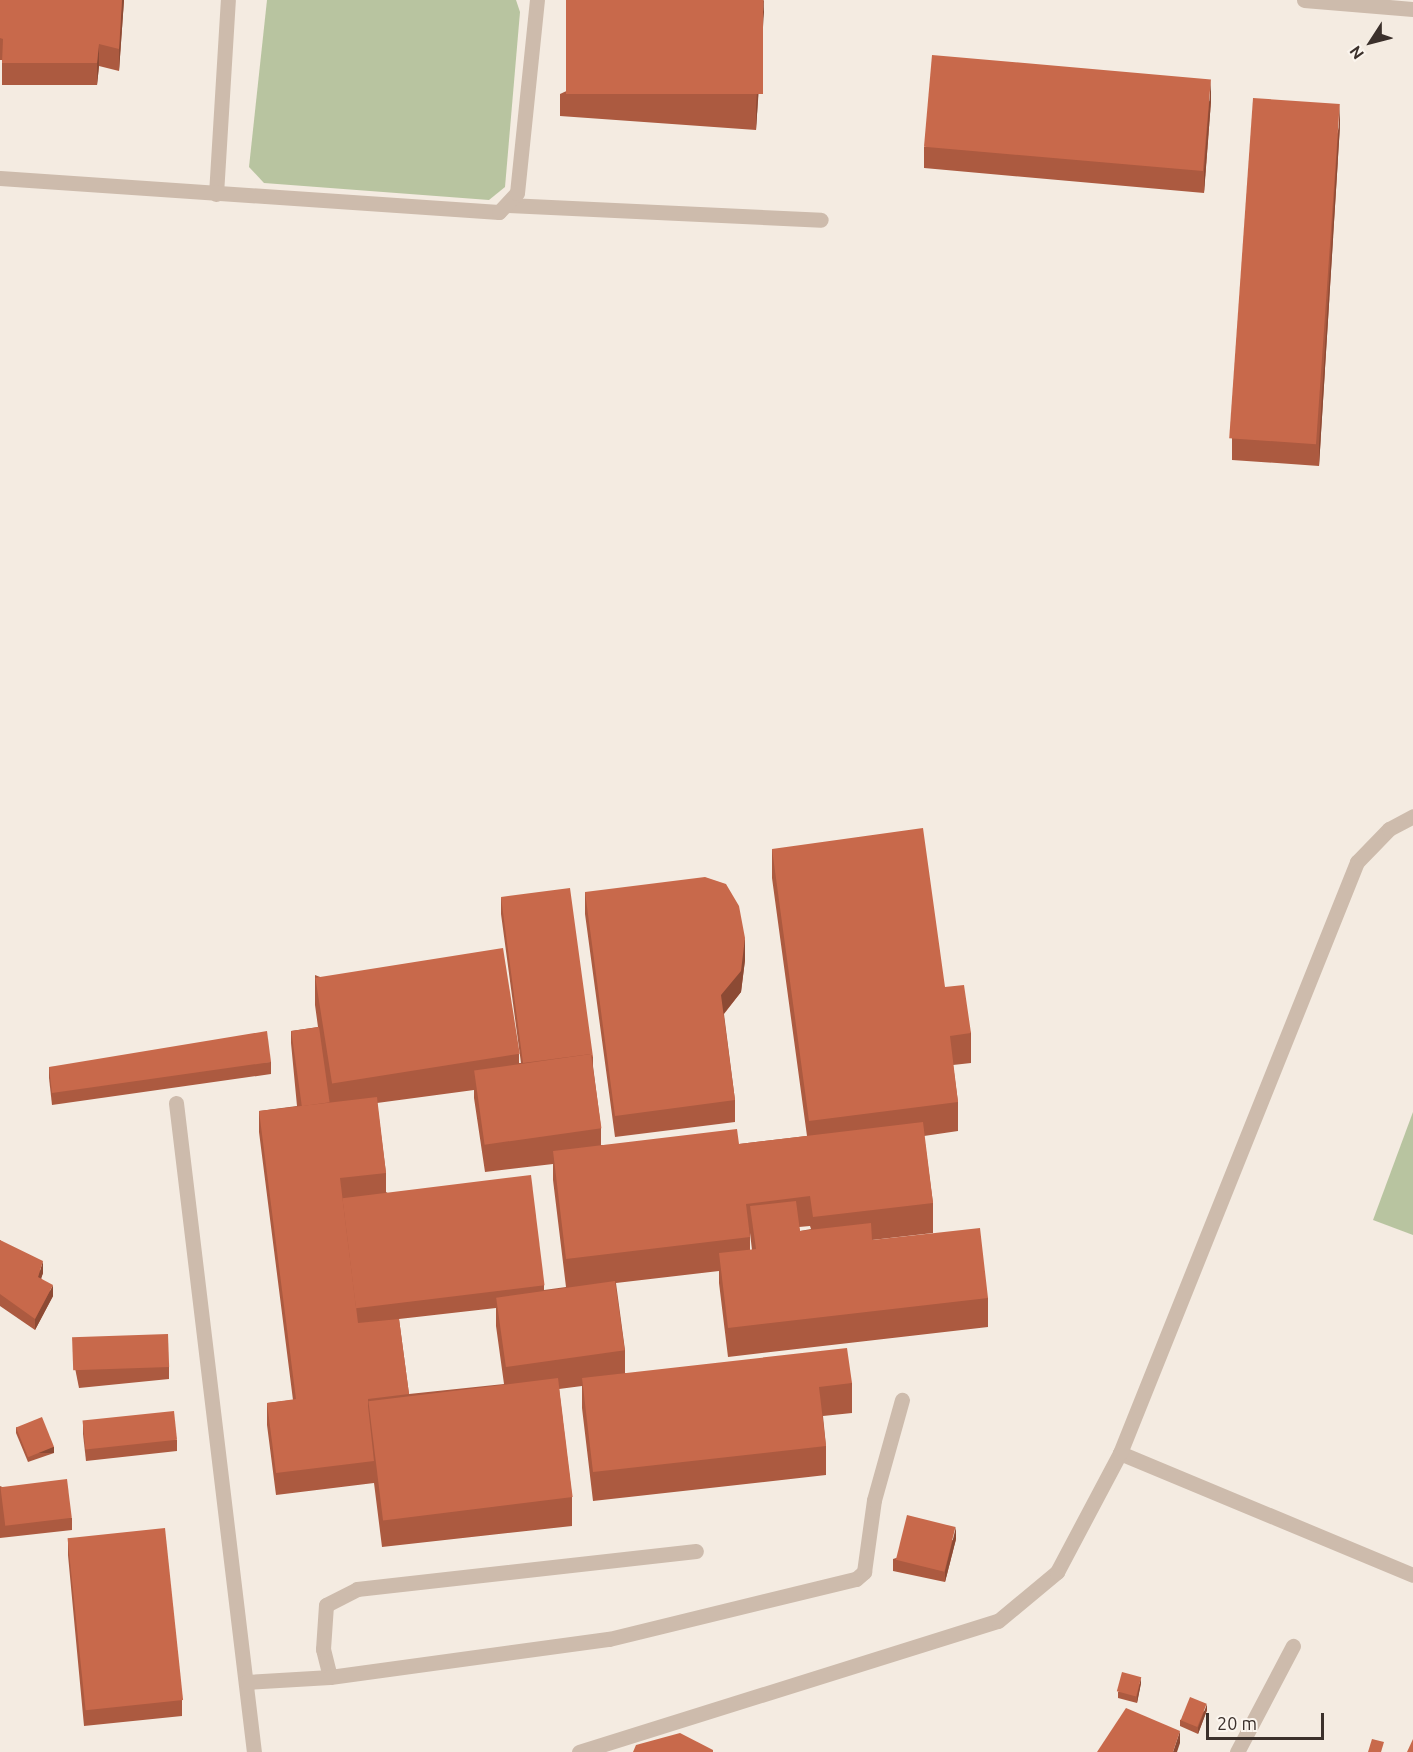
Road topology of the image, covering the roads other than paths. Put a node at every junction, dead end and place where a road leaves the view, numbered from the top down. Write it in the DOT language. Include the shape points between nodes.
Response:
graph roads {
  1 [pos="228,0"];
  2 [pos="537,0"];
  3 [pos="1304,0"];
  4 [pos="1413,9"];
  5 [pos="0,178"];
  6 [pos="216,194"];
  7 [pos="508,205"];
  8 [pos="821,220"];
  9 [pos="1413,816"];
  10 [pos="176,1103"];
  11 [pos="902,1400"];
  12 [pos="1120,1453"];
  13 [pos="696,1551"];
  14 [pos="1413,1575"];
  15 [pos="1293,1646"];
  16 [pos="330,1677"];
  17 [pos="246,1682"];
  18 [pos="254,1752"];
  19 [pos="579,1752"];
  20 [pos="1237,1752"];
  1 -- 6 [label="street"];
  2 -- 7 [label="street" via="516,193"];
  3 -- 4 [label="street"];
  5 -- 6 [label="street"];
  6 -- 7 [label="street" via="499,212"];
  7 -- 8 [label="street"];
  9 -- 12 [label="street" via="1389,829 1357,862"];
  10 -- 17 [label="street"];
  11 -- 16 [label="street" via="874,1500 864,1572 855,1579 609,1639"];
  12 -- 14 [label="street"];
  12 -- 19 [label="street" via="1057,1572 998,1621"];
  13 -- 16 [label="street" via="357,1589 326,1605 323,1649"];
  15 -- 20 [label="street"];
  16 -- 17 [label="street"];
  17 -- 18 [label="street"];
}
